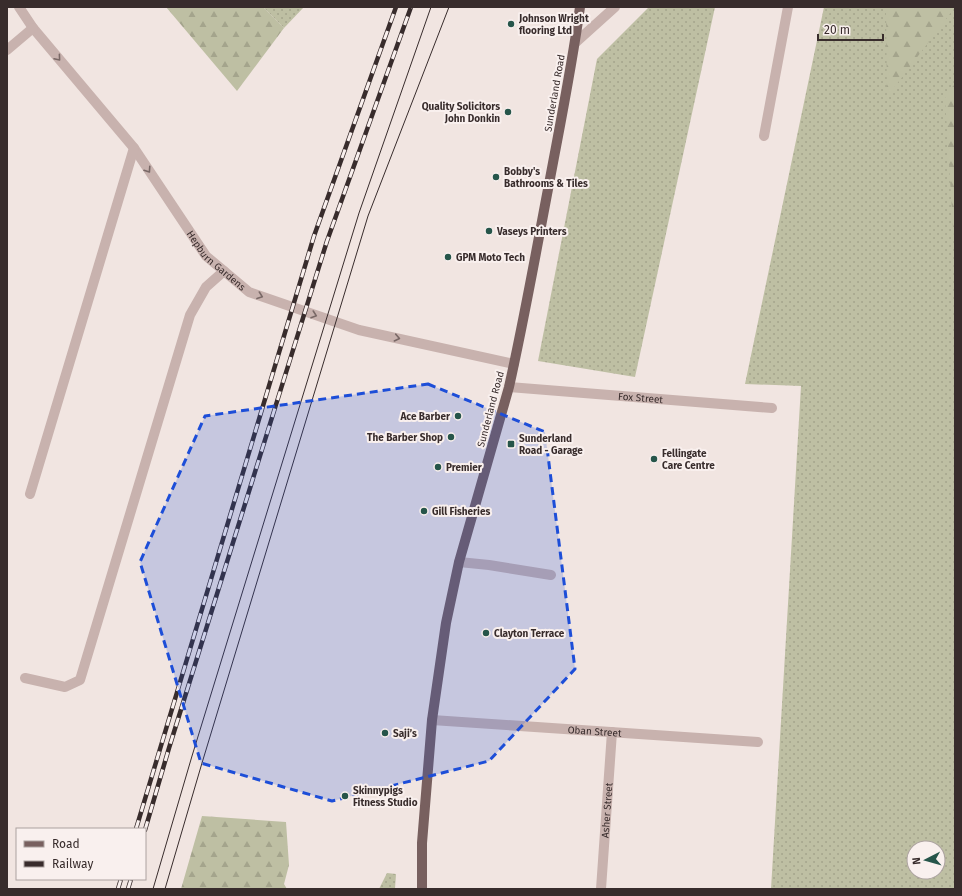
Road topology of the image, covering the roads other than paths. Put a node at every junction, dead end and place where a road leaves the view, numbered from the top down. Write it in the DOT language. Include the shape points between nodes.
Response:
graph roads {
  1 [pos="19,7"];
  2 [pos="580,7"];
  3 [pos="615,7"];
  4 [pos="788,7"];
  5 [pos="33,28"];
  6 [pos="575,43"];
  7 [pos="7,50"];
  8 [pos="764,136"];
  9 [pos="134,148"];
  10 [pos="224,271"];
  11 [pos="514,364"];
  12 [pos="509,387"];
  13 [pos="772,408"];
  14 [pos="30,494"];
  15 [pos="459,562"];
  16 [pos="551,575"];
  17 [pos="25,678"];
  18 [pos="432,720"];
  19 [pos="612,732"];
  20 [pos="758,742"];
  21 [pos="422,889"];
  22 [pos="601,889"];
  1 -- 5 [label="street, Hepburn Gardens"];
  2 -- 6 [label="main road, Sunderland Road"];
  3 -- 6 [label="street"];
  4 -- 8 [label="street"];
  5 -- 7 [label="street"];
  5 -- 9 [label="street, Hepburn Gardens, one-way"];
  6 -- 11 [label="main road, Sunderland Road"];
  9 -- 10 [label="street, Hepburn Gardens, one-way" via="206,256"];
  9 -- 14 [label="street"];
  10 -- 11 [label="street, Hepburn Gardens, one-way" via="249,292 359,330"];
  10 -- 17 [label="street" via="206,287 190,315 80,680 65,687"];
  11 -- 12 [label="main road, Sunderland Road"];
  12 -- 13 [label="street, Fox Street"];
  12 -- 15 [label="main road, Sunderland Road"];
  15 -- 16 [label="street"];
  15 -- 18 [label="main road, Sunderland Road" via="446,623"];
  18 -- 19 [label="street, Oban Street"];
  18 -- 21 [label="main road, Sunderland Road" via="422,843"];
  19 -- 20 [label="street, Oban Street"];
  19 -- 22 [label="street, Asher Street"];
}
